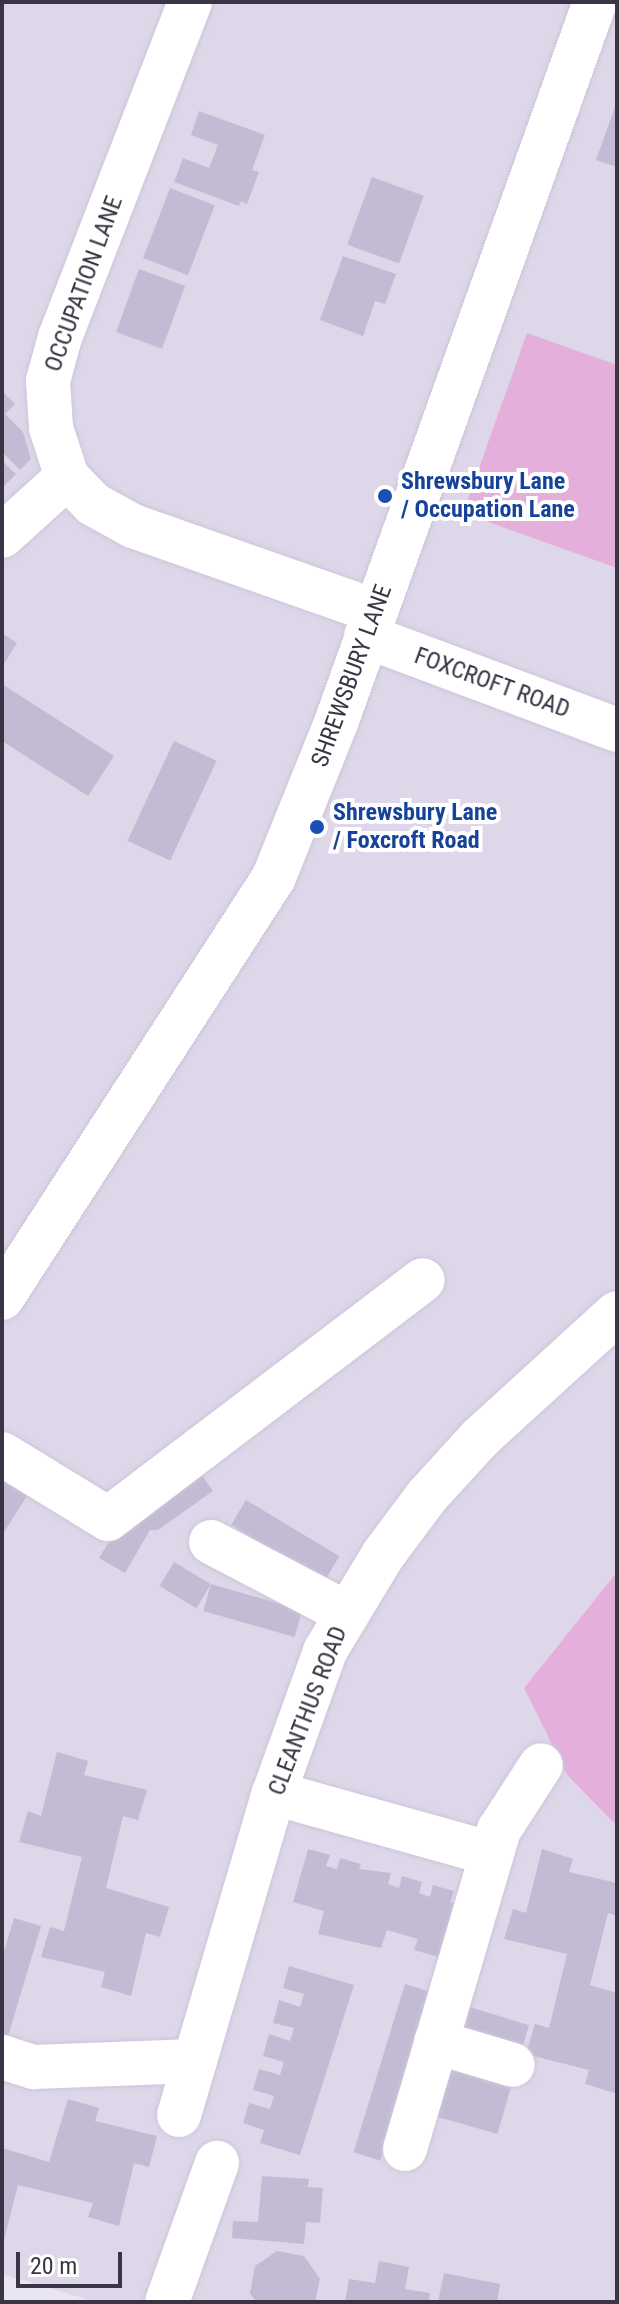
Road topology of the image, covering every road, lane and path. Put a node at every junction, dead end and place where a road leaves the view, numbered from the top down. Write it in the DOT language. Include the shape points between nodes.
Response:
graph roads {
  1 [pos="190,2"];
  2 [pos="595,2"];
  3 [pos="67,477"];
  4 [pos="2,536"];
  5 [pos="370,624"];
  6 [pos="617,730"];
  7 [pos="423,1280"];
  8 [pos="2,1298"];
  9 [pos="617,1313"];
  10 [pos="2,1454"];
  11 [pos="211,1542"];
  12 [pos="346,1613"];
  13 [pos="541,1765"];
  14 [pos="274,1793"];
  15 [pos="492,1854"];
  16 [pos="436,2042"];
  17 [pos="2,2057"];
  18 [pos="195,2061"];
  19 [pos="513,2065"];
  20 [pos="179,2115"];
  21 [pos="405,2149"];
  22 [pos="217,2163"];
  23 [pos="167,2302"];
  1 -- 3 [label="street, OCCUPATION LANE" via="60,337 48,381 51,428"];
  2 -- 5 [label="street, SHREWSBURY LANE"];
  3 -- 4 [label="street"];
  3 -- 5 [label="street, OCCUPATION LANE" via="93,504 133,526"];
  5 -- 6 [label="street, FOXCROFT ROAD"];
  5 -- 8 [label="street, SHREWSBURY LANE" via="274,877"];
  7 -- 10 [label="street" via="108,1519"];
  9 -- 12 [label="street, CLEANTHUS ROAD" via="480,1438 427,1496"];
  11 -- 12 [label="street"];
  12 -- 14 [label="street, CLEANTHUS ROAD" via="325,1651"];
  13 -- 15 [label="street" via="499,1830"];
  14 -- 15 [label="street"];
  14 -- 18 [label="street, CLEANTHUS ROAD"];
  15 -- 16 [label="street"];
  16 -- 19 [label="street"];
  16 -- 21 [label="street"];
  17 -- 18 [label="street" via="33,2067"];
  18 -- 20 [label="street, CLEANTHUS ROAD"];
  22 -- 23 [label="street"];
}
